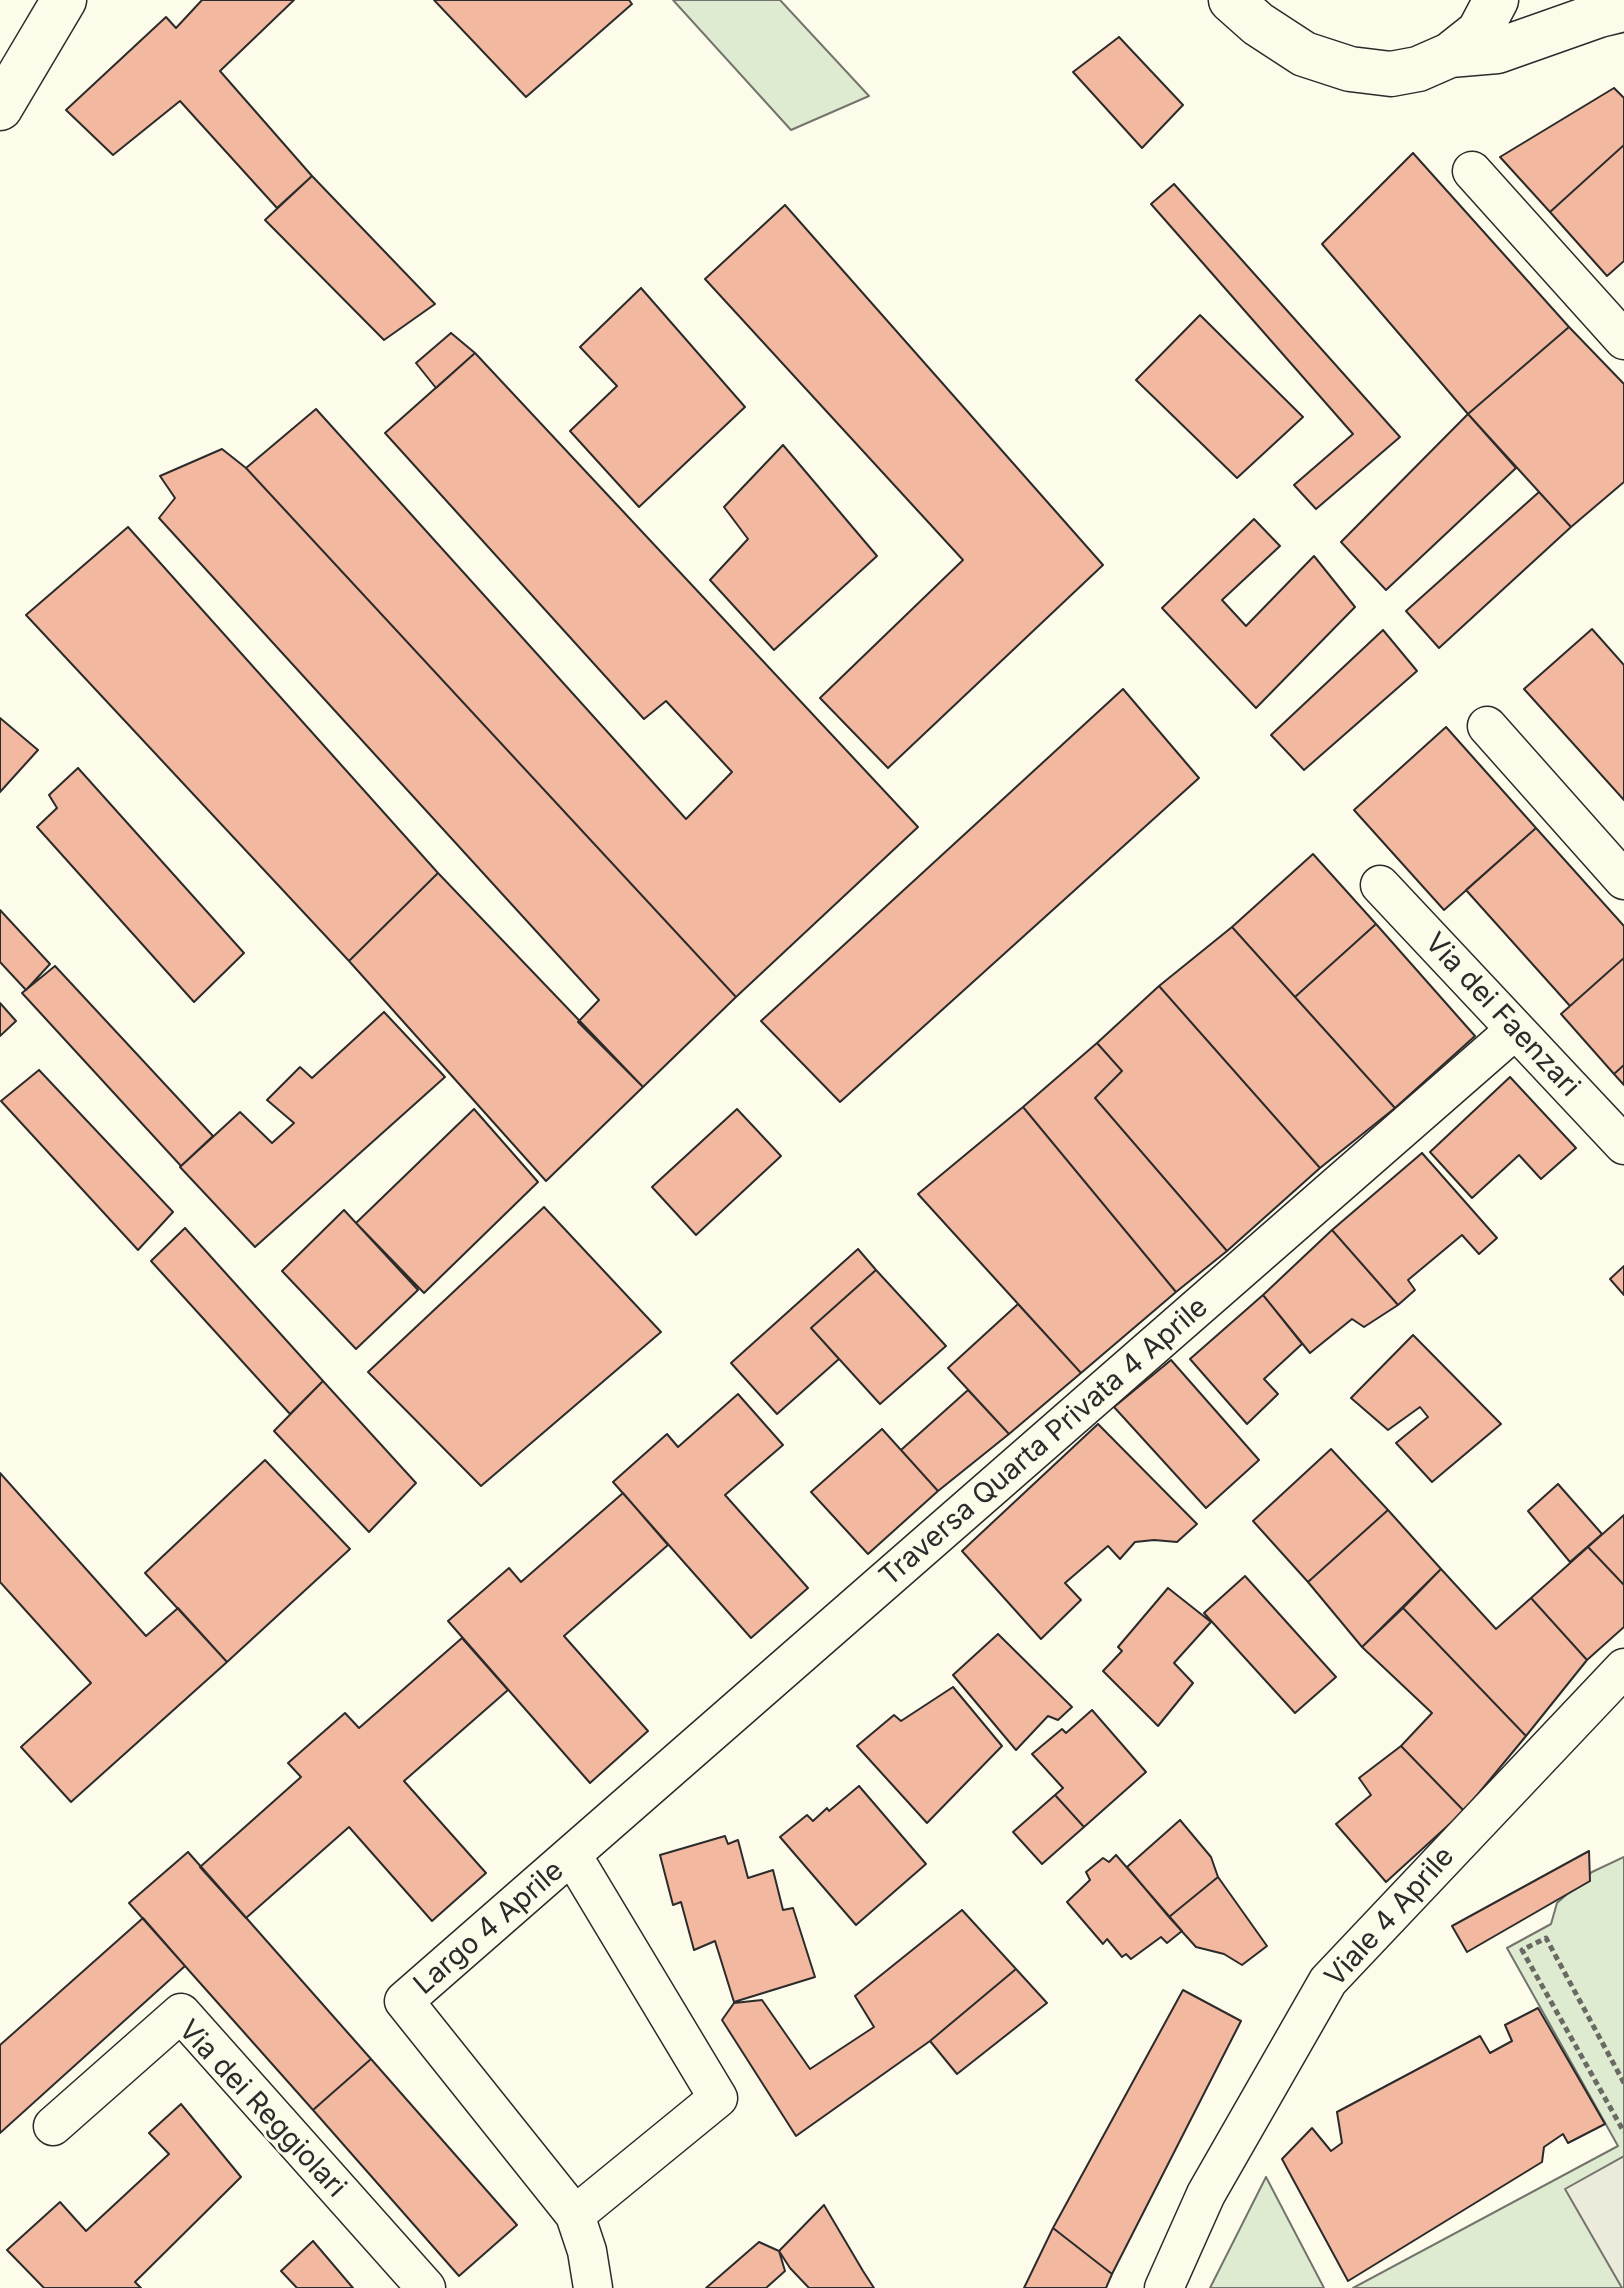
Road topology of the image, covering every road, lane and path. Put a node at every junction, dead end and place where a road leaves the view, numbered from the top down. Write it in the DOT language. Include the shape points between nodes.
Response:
graph roads {
  1 [pos="64,0"];
  2 [pos="1231,0"];
  3 [pos="1496,0"];
  4 [pos="1624,9"];
  5 [pos="1450,55"];
  6 [pos="0,108"];
  7 [pos="1472,171"];
  8 [pos="1624,340"];
  9 [pos="1487,726"];
  10 [pos="1624,880"];
  11 [pos="1380,885"];
  12 [pos="1515,1030"];
  13 [pos="1624,1145"];
  14 [pos="1624,1668"];
  15 [pos="572,1855"];
  16 [pos="1624,2083"];
  17 [pos="53,2126"];
  18 [pos="1624,2132"];
  19 [pos="575,2215"];
  20 [pos="426,2288"];
  21 [pos="593,2288"];
  22 [pos="1164,2288"];
  1 -- 6 [label="main road"];
  2 -- 5 [label="main road" via="1304,54 1350,69 1391,74"];
  3 -- 5 [label="main road" via="1479,32"];
  4 -- 5 [label="main road" via="1497,51"];
  7 -- 8 [label="street"];
  9 -- 10 [label="street"];
  11 -- 12 [label="street, Via dei Faenzari"];
  12 -- 13 [label="street, Via dei Faenzari"];
  12 -- 15 [label="street, Traversa Quarta Privata 4 Aprile"];
  14 -- 22 [label="street, Viale 4 Aprile" via="1328,1981 1206,2194"];
  15 -- 19 [label="street, Largo 4 Aprile" via="718,2098"];
  15 -- 19 [label="street, Largo 4 Aprile" via="404,2001"];
  16 -- 18 [label="path" via="1546,1938 1522,1950"];
  17 -- 20 [label="street, Via dei Reggiolari" via="181,2013"];
  19 -- 21 [label="street, Largo 4 Aprile"];
}
